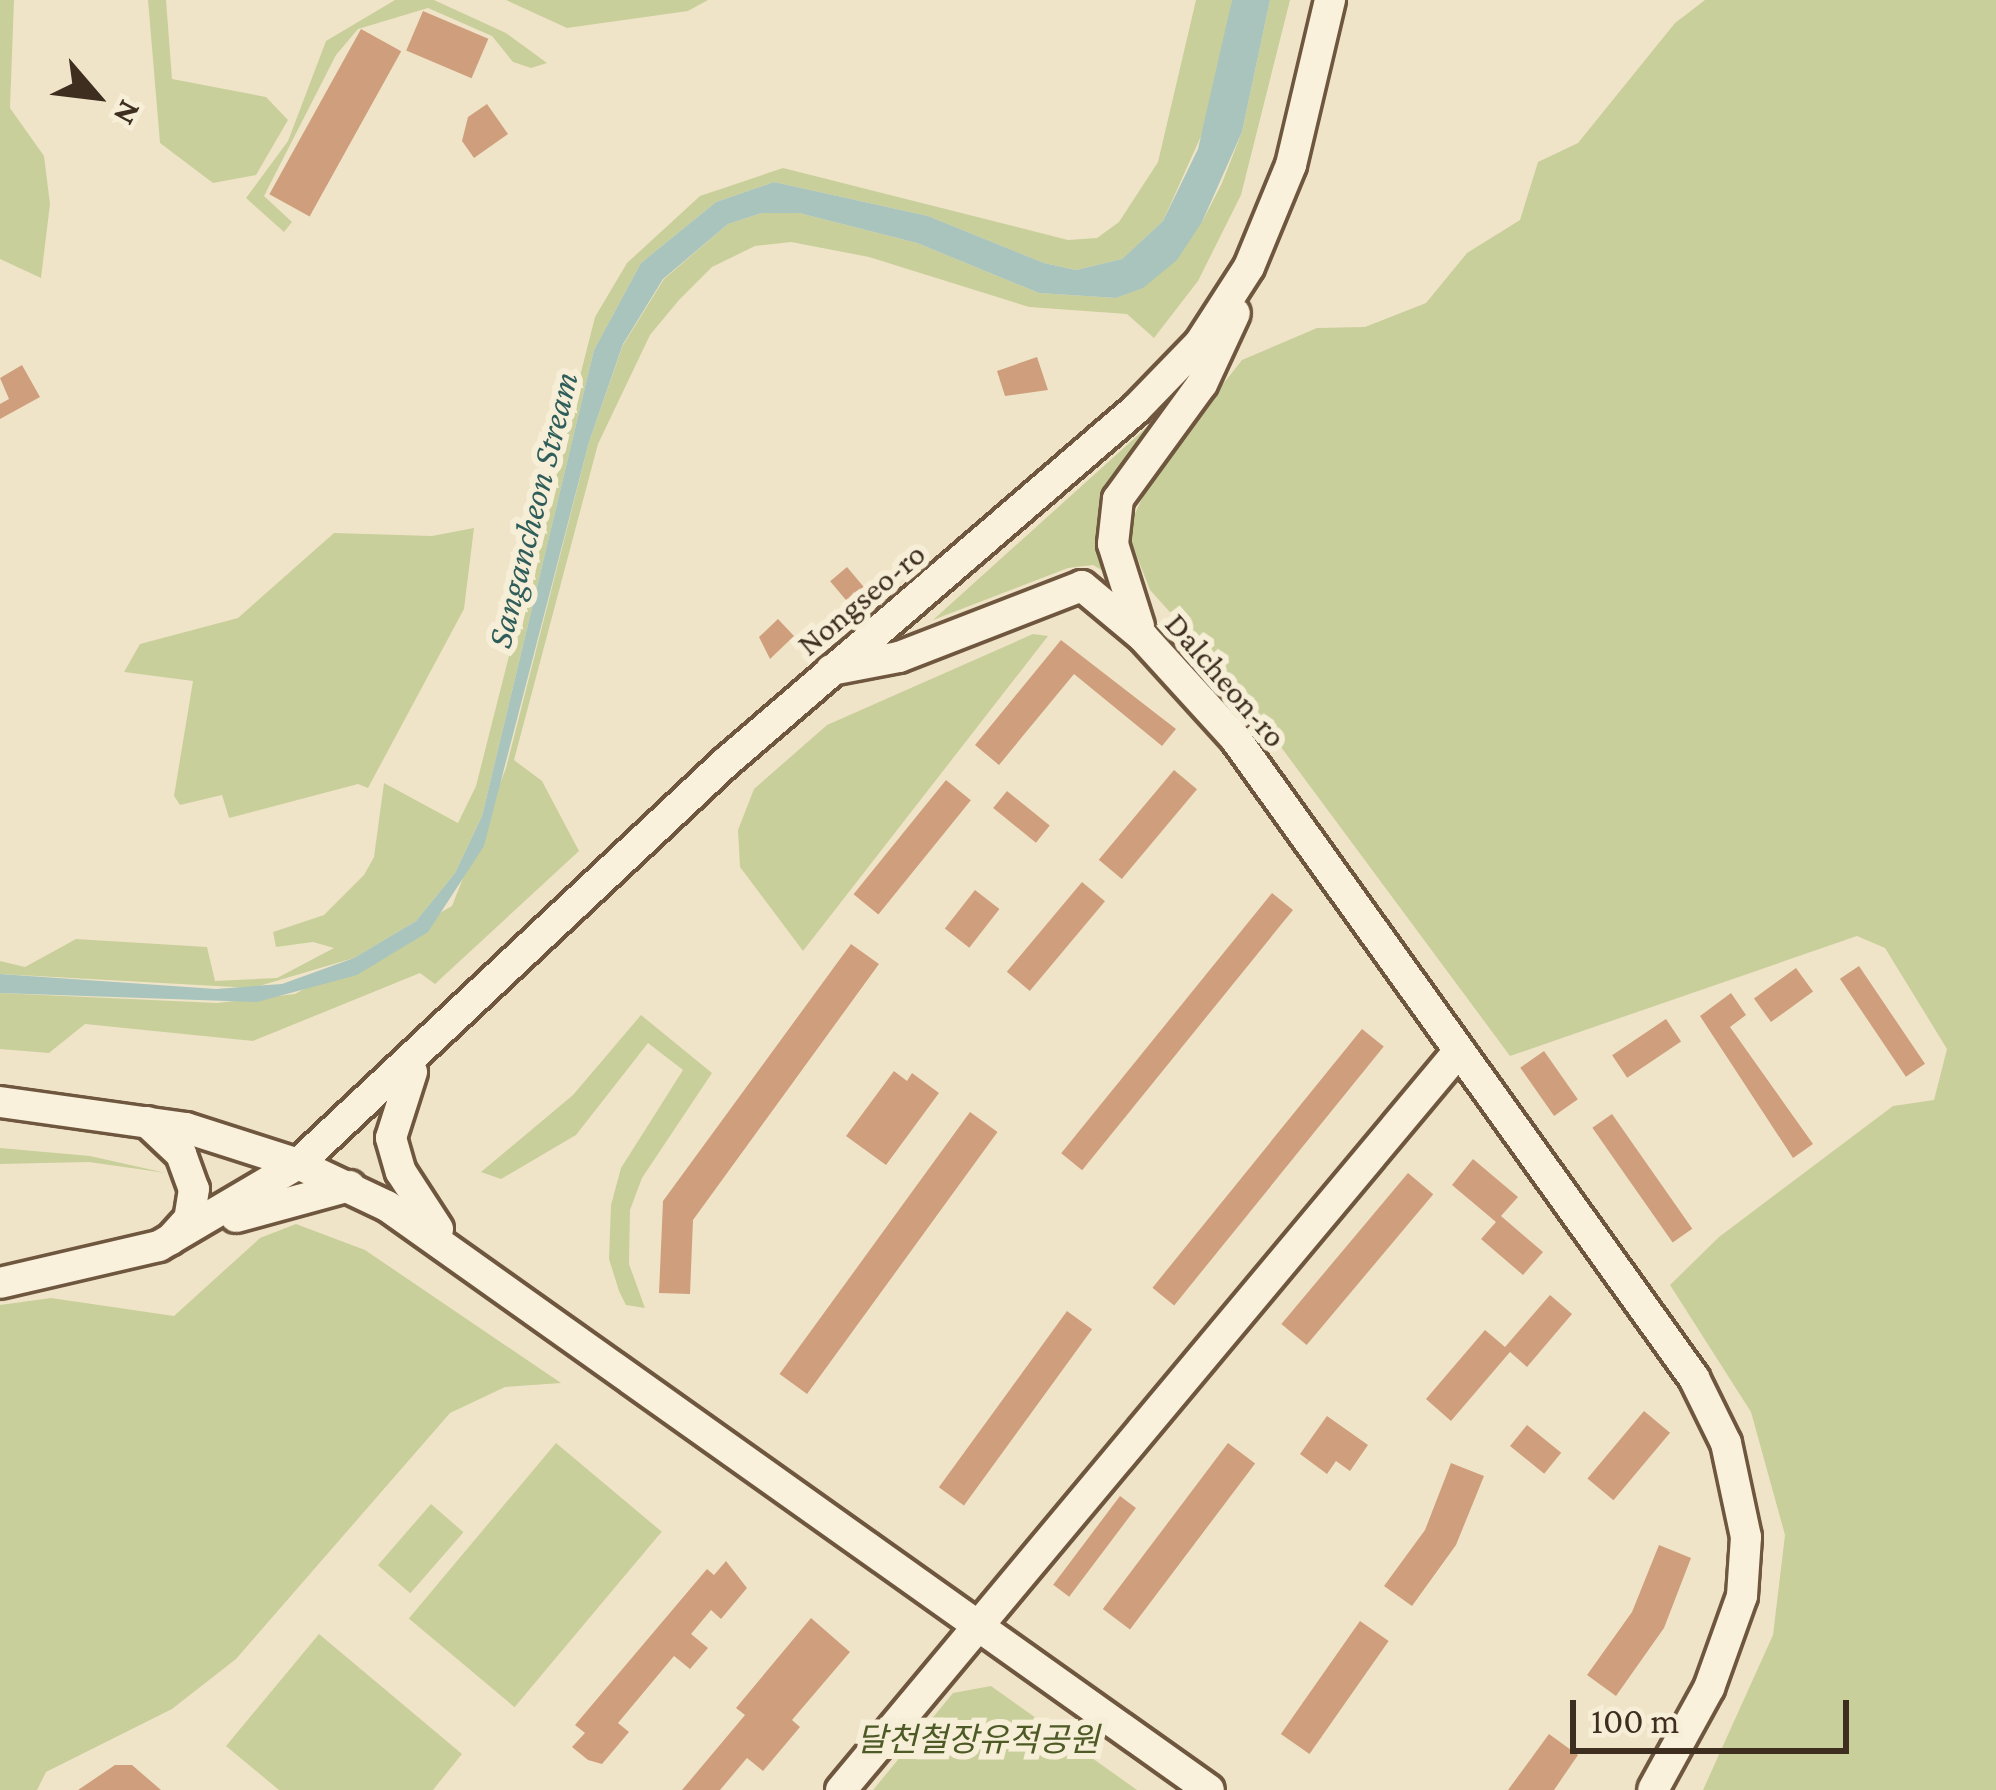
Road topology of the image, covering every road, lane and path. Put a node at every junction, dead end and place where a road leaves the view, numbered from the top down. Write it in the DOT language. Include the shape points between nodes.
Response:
graph roads {
  1 [pos="1330,0"];
  2 [pos="1249,267"];
  3 [pos="1143,637"];
  4 [pos="831,670"];
  5 [pos="1459,1051"];
  6 [pos="421,1056"];
  7 [pos="0,1102"];
  8 [pos="142,1118"];
  9 [pos="298,1164"];
  10 [pos="350,1186"];
  11 [pos="202,1226"];
  12 [pos="169,1241"];
  13 [pos="454,1247"];
  14 [pos="0,1283"];
  15 [pos="977,1624"];
  16 [pos="841,1790"];
  17 [pos="1209,1790"];
  18 [pos="1652,1790"];
  1 -- 2 [label="street, Nongseo-ro" via="1291,165"];
  2 -- 3 [label="street" via="1202,384 1118,499 1113,544"];
  2 -- 4 [label="street, Nongseo-ro" via="1171,375"];
  3 -- 4 [label="street, Dalcheon-ro" via="1098,592 1067,587 899,657"];
  3 -- 5 [label="street, Dalcheon-ro" via="1235,738"];
  4 -- 6 [label="street, Nongseo-ro"];
  5 -- 15 [label="street"];
  5 -- 18 [label="street, Dalcheon-ro" via="1694,1378 1733,1468 1746,1551 1736,1622"];
  6 -- 9 [label="street, Nongseo-ro"];
  6 -- 13 [label="street" via="394,1112 392,1138 412,1192"];
  7 -- 8 [label="street"];
  8 -- 9 [label="street"];
  8 -- 12 [label="street" via="181,1154 194,1189 188,1219"];
  9 -- 10 [label="street"];
  9 -- 11 [label="street, Nongseo-ro"];
  10 -- 11 [label="street"];
  10 -- 13 [label="street"];
  11 -- 12 [label="street, Nongseo-ro"];
  12 -- 14 [label="street, Nongseo-ro"];
  13 -- 15 [label="street"];
  15 -- 16 [label="street"];
  15 -- 17 [label="street"];
}
